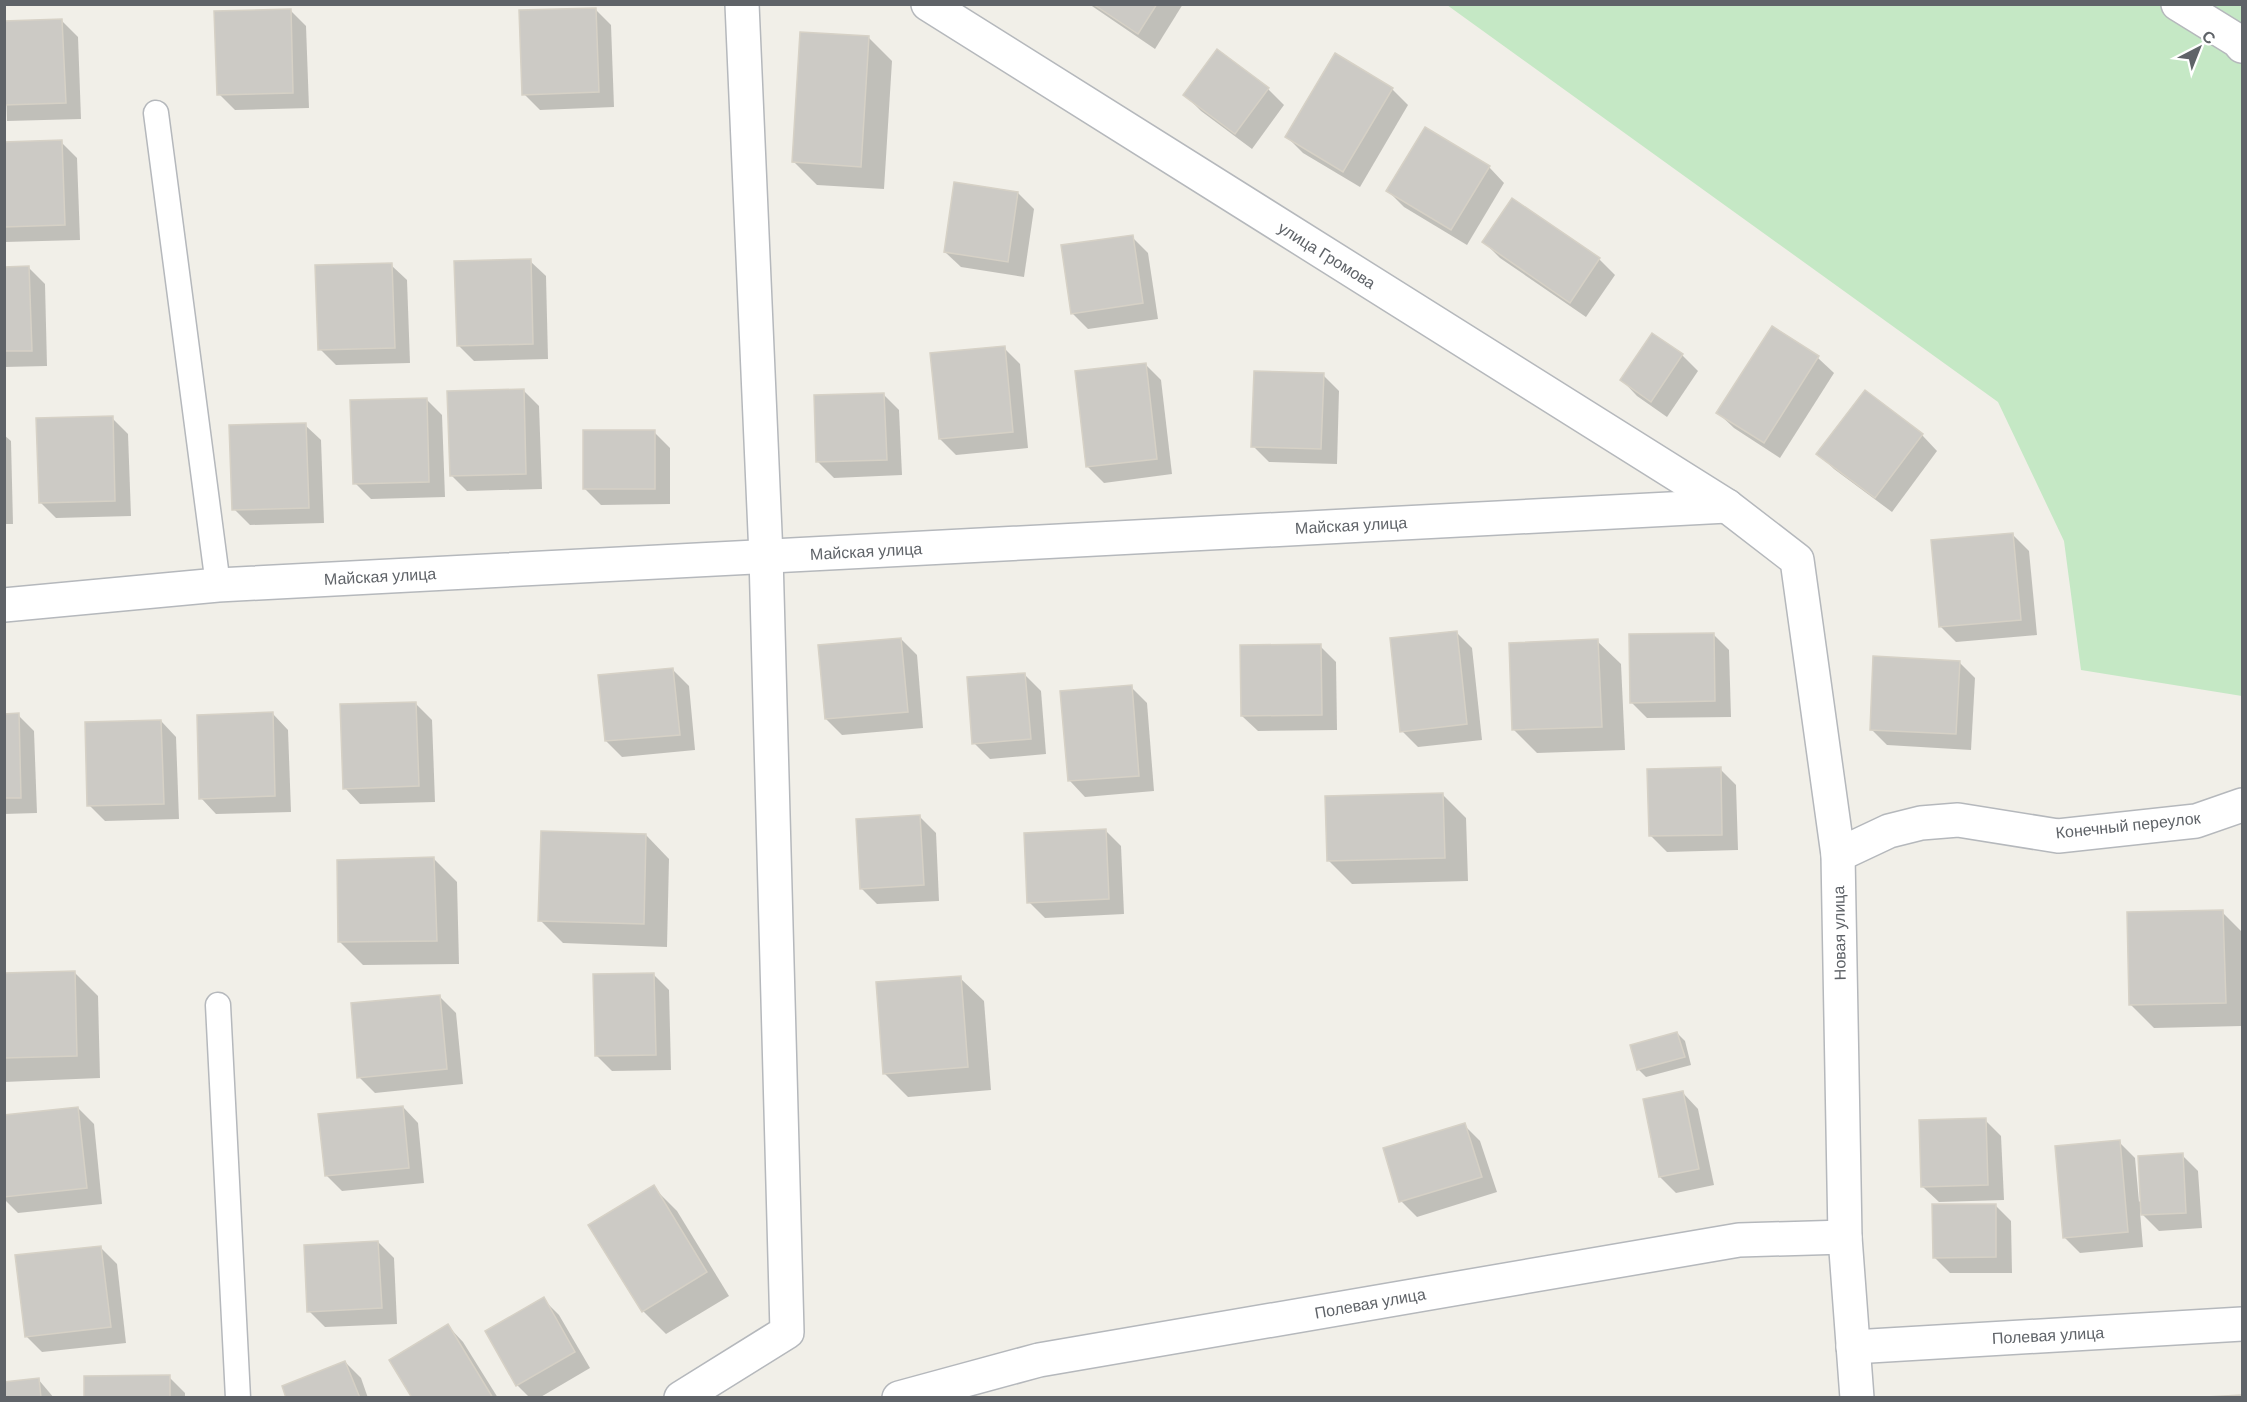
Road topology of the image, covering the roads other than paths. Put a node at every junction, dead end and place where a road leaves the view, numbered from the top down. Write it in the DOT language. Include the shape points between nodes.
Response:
graph roads {
  1 [pos="742,4"];
  2 [pos="928,4"];
  3 [pos="2178,4"];
  4 [pos="2242,46"];
  5 [pos="156,113"];
  6 [pos="1727,506"];
  7 [pos="766,556"];
  8 [pos="218,585"];
  9 [pos="4,605"];
  10 [pos="2242,805"];
  11 [pos="1838,855"];
  12 [pos="218,1005"];
  13 [pos="1845,1237"];
  14 [pos="2242,1324"];
  15 [pos="1853,1347"];
  16 [pos="238,1398"];
  17 [pos="681,1398"];
  18 [pos="899,1398"];
  19 [pos="1857,1398"];
  1 -- 7 [label="street"];
  2 -- 6 [label="street, улица Громова"];
  3 -- 4 [label="street"];
  5 -- 8 [label="lane"];
  6 -- 7 [label="street, Майская улица"];
  6 -- 11 [label="street, Новая улица" via="1797,560"];
  7 -- 8 [label="street, Майская улица"];
  7 -- 17 [label="street" via="787,1332"];
  8 -- 9 [label="street, Майская улица"];
  10 -- 11 [label="street, Конечный переулок" via="2196,821 2058,836 1958,820 1921,823 1889,831"];
  11 -- 13 [label="street, Новая улица"];
  12 -- 16 [label="lane"];
  13 -- 15 [label="street, Новая улица"];
  13 -- 18 [label="street, Полевая улица" via="1739,1240 1039,1360"];
  14 -- 15 [label="street, Полевая улица"];
  15 -- 19 [label="street, Новая улица"];
}
